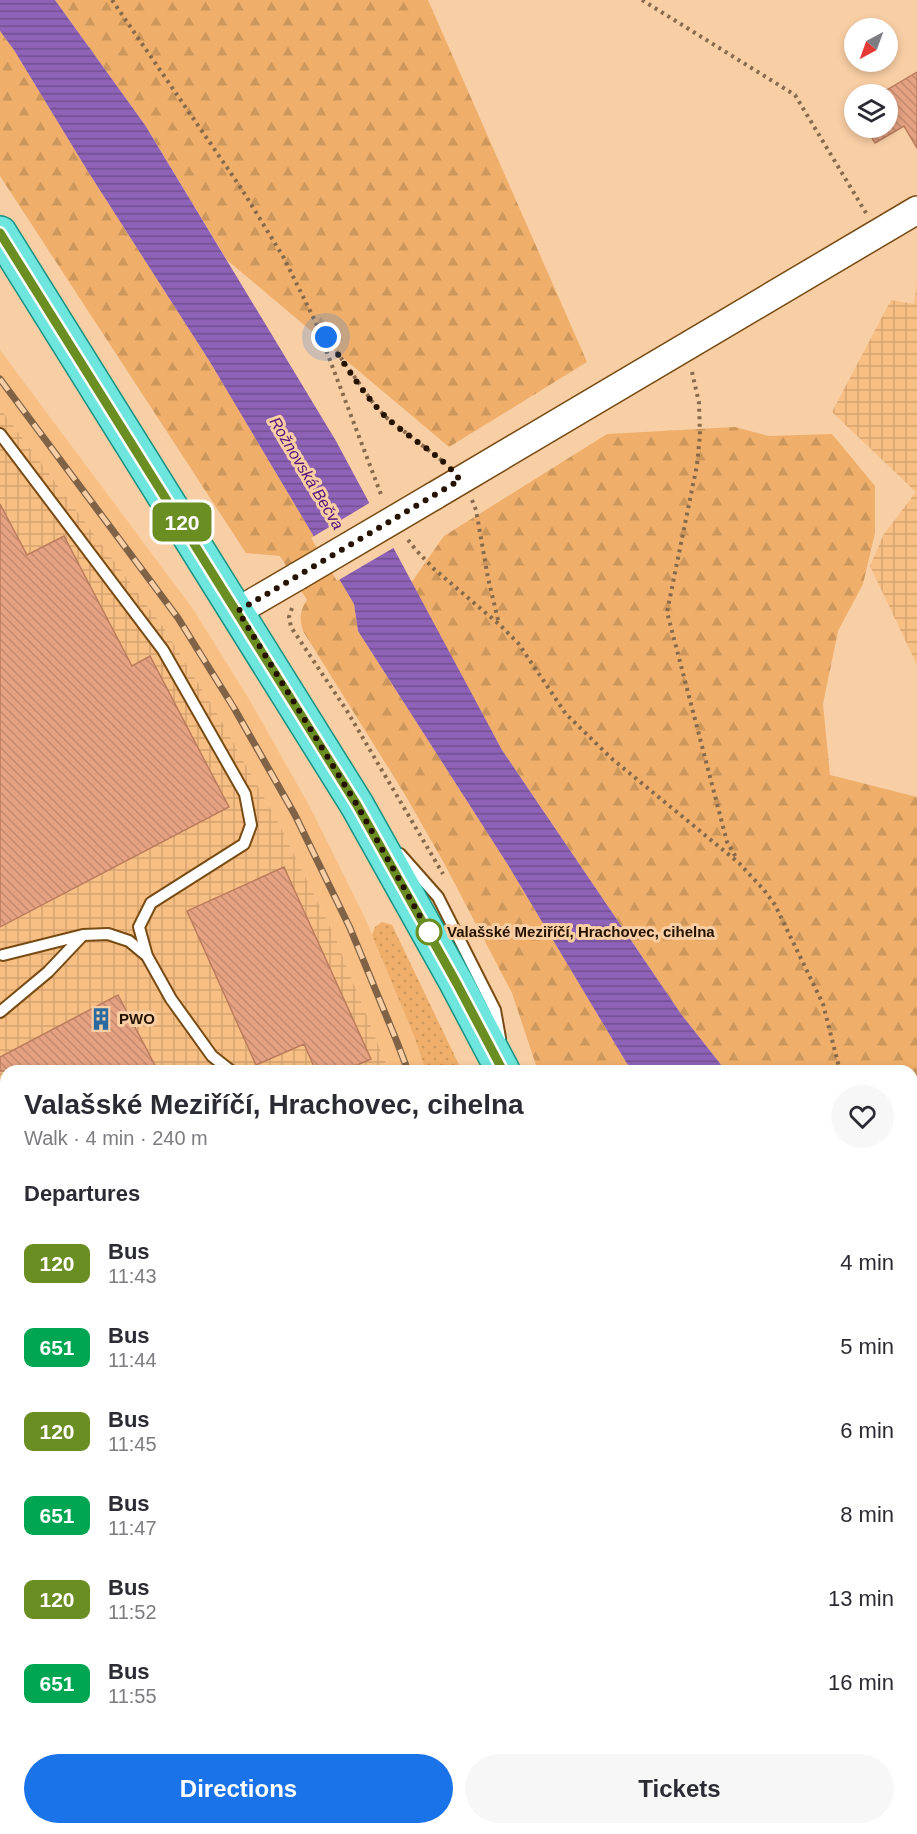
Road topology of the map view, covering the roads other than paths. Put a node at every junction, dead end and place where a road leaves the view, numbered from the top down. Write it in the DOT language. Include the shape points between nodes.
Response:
graph roads {
  1 [pos="917,210"];
  2 [pos="0,233"];
  3 [pos="0,434"];
  4 [pos="238,611"];
  5 [pos="83,935"];
  6 [pos="3,956"];
  7 [pos="147,956"];
  8 [pos="0,1012"];
  9 [pos="223,1065"];
  10 [pos="502,1065"];
  1 -- 4 [label="street, bridge" via="682,350 465,487 434,496"];
  2 -- 4 [label="main road"];
  3 -- 7 [label="lane" via="163,650 246,794 251,825 243,844 151,903 139,927"];
  4 -- 10 [label="main road" via="357,805"];
  5 -- 6 [label="lane"];
  5 -- 7 [label="lane" via="108,934 129,941"];
  5 -- 8 [label="lane" via="48,972"];
  7 -- 9 [label="lane" via="171,999 212,1056"];
}
